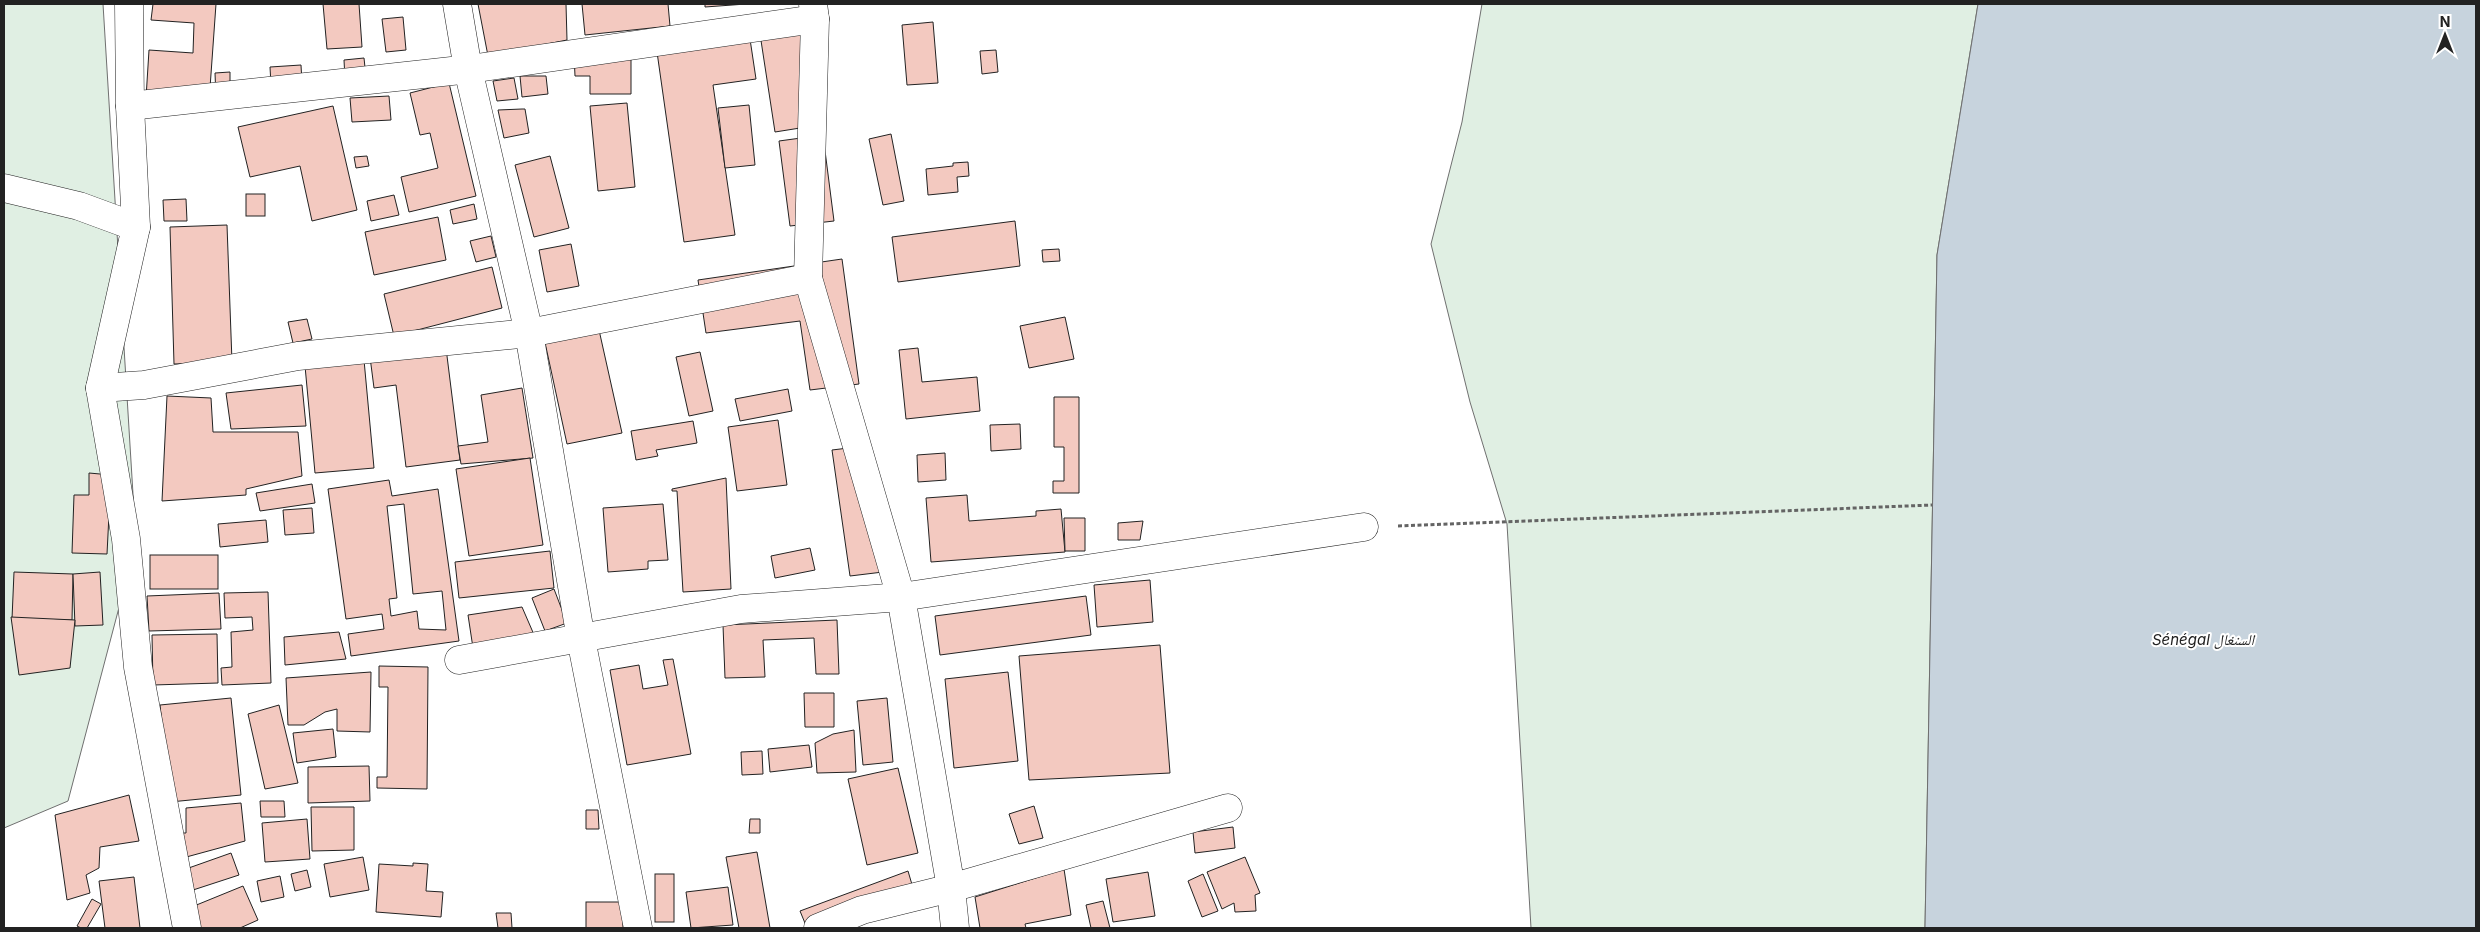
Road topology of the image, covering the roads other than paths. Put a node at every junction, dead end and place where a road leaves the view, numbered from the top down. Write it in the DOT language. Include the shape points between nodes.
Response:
graph roads {
  1 [pos="129,4"];
  2 [pos="457,4"];
  3 [pos="814,11"];
  4 [pos="468,68"];
  5 [pos="130,106"];
  6 [pos="4,188"];
  7 [pos="136,227"];
  8 [pos="808,278"];
  9 [pos="529,333"];
  10 [pos="100,388"];
  11 [pos="1364,527"];
  12 [pos="901,597"];
  13 [pos="581,639"];
  14 [pos="459,660"];
  15 [pos="1228,808"];
  16 [pos="951,888"];
  17 [pos="187,928"];
  18 [pos="638,928"];
  19 [pos="818,928"];
  20 [pos="955,928"];
  1 -- 5 [label="street"];
  2 -- 4 [label="street"];
  3 -- 4 [label="street"];
  3 -- 8 [label="street"];
  4 -- 5 [label="street"];
  4 -- 9 [label="street"];
  5 -- 7 [label="street"];
  6 -- 7 [label="street" via="79,206"];
  7 -- 10 [label="street"];
  8 -- 9 [label="street"];
  8 -- 12 [label="street"];
  9 -- 10 [label="street" via="298,356 144,385"];
  9 -- 13 [label="street"];
  10 -- 17 [label="street" via="126,539 138,667"];
  11 -- 12 [label="street"];
  12 -- 13 [label="street" via="741,609"];
  12 -- 16 [label="street"];
  13 -- 14 [label="street"];
  13 -- 18 [label="street"];
  15 -- 16 [label="street"];
  16 -- 19 [label="street" via="862,910"];
  16 -- 20 [label="street"];
}
